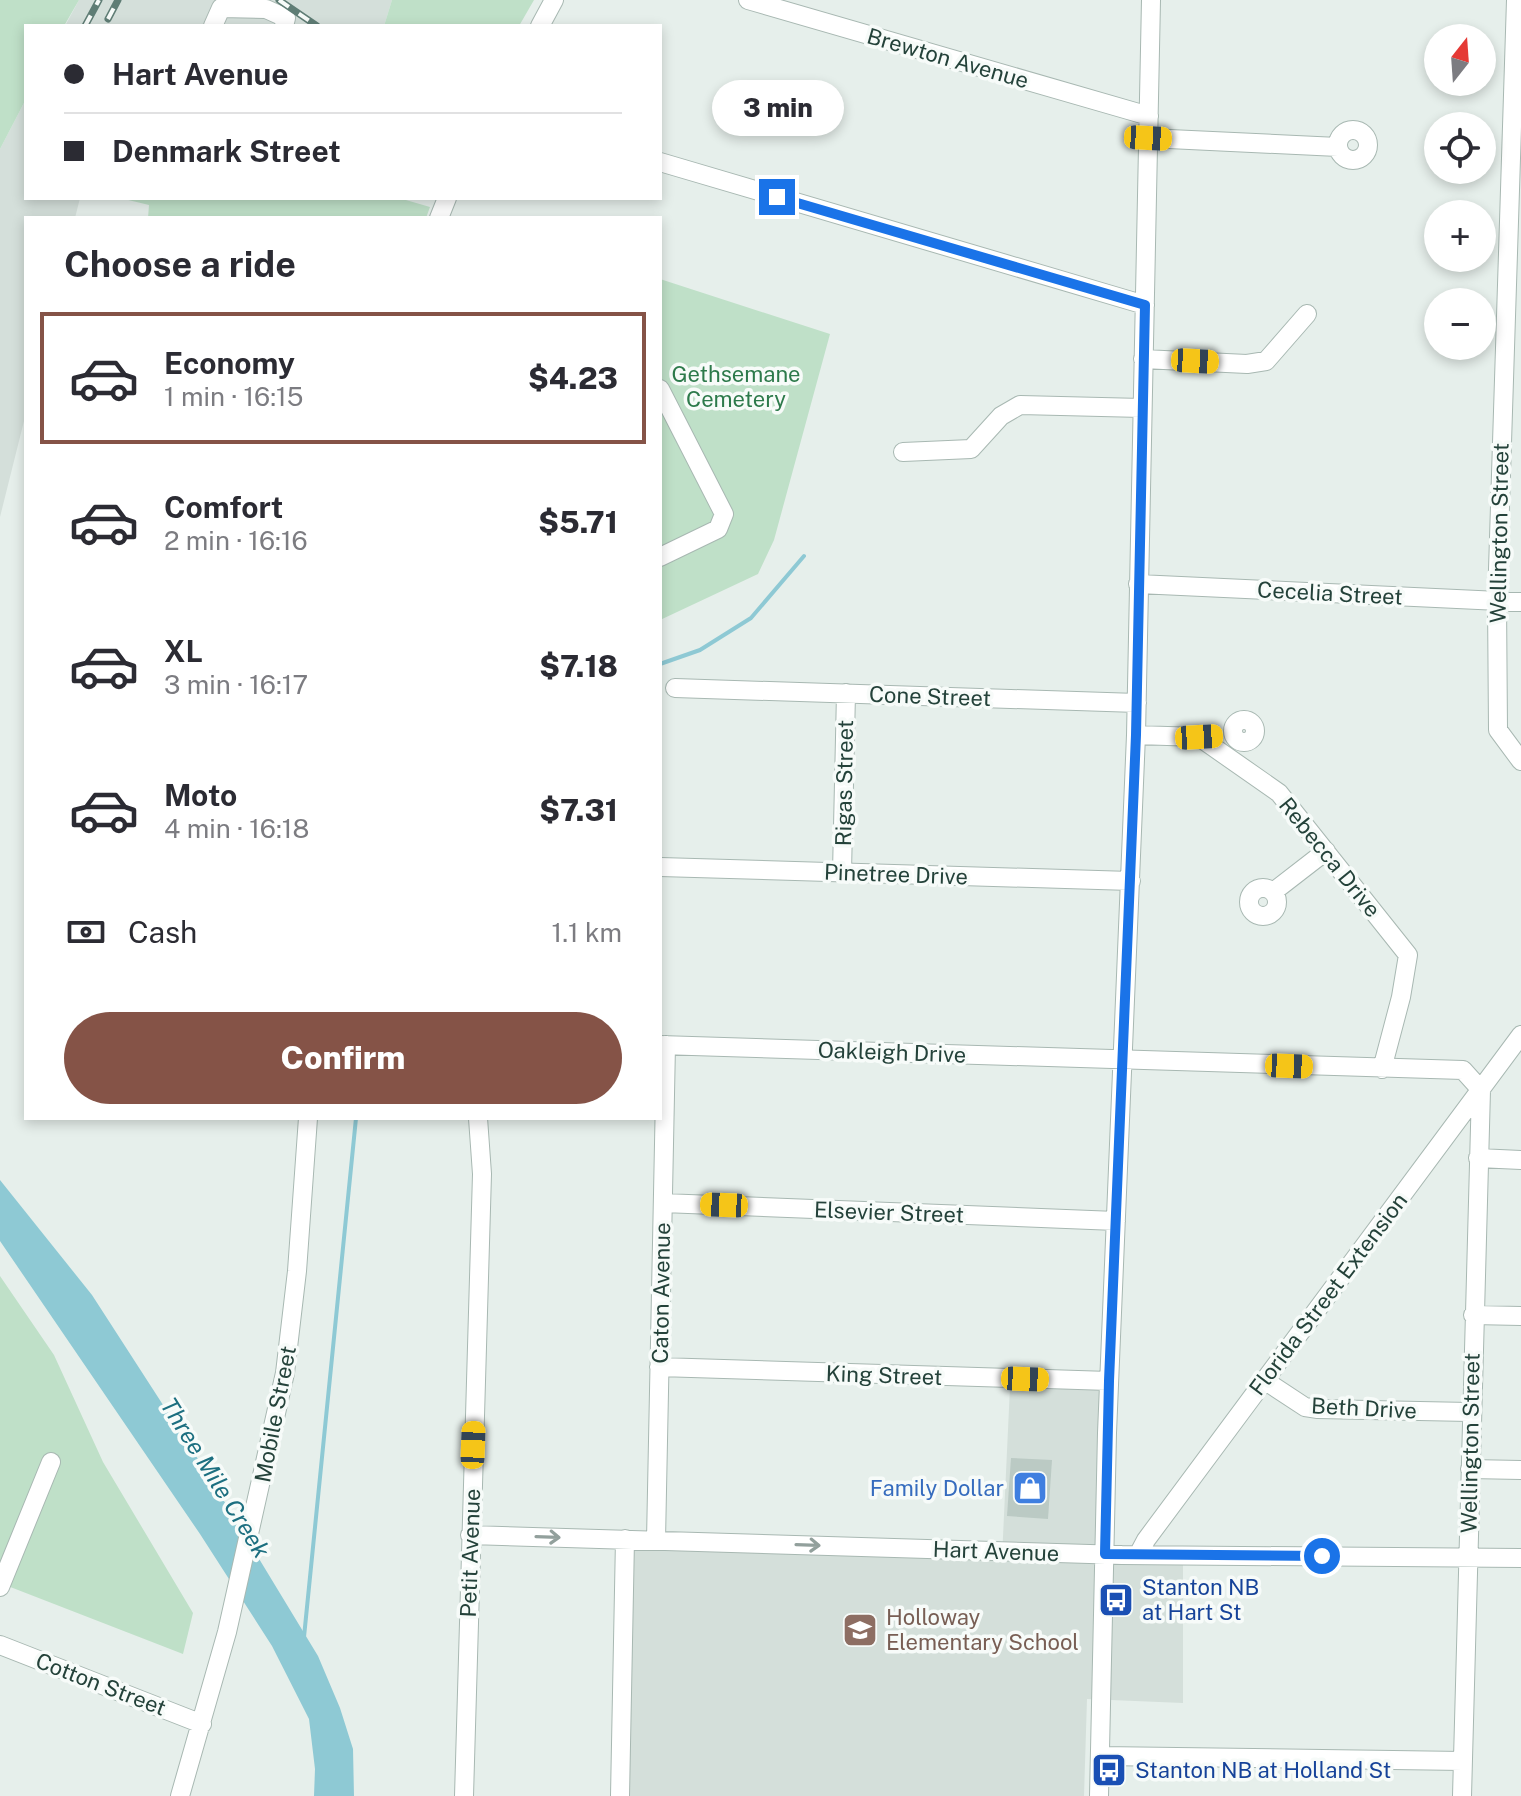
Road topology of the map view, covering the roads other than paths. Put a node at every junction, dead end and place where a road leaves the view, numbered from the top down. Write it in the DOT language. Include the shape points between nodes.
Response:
graph roads {
  1 [pos="554,0"];
  2 [pos="748,0"];
  3 [pos="1151,0"];
  4 [pos="1516,0"];
  5 [pos="214,24"];
  6 [pos="284,24"];
  7 [pos="541,24"];
  8 [pos="1149,116"];
  9 [pos="1148,138"];
  10 [pos="1338,147"];
  11 [pos="662,163"];
  12 [pos="1515,166"];
  13 [pos="1145,305"];
  14 [pos="1307,314"];
  15 [pos="1143,359"];
  16 [pos="662,393"];
  17 [pos="1142,408"];
  18 [pos="903,452"];
  19 [pos="662,556"];
  20 [pos="1138,584"];
  21 [pos="1497,601"];
  22 [pos="1521,602"];
  23 [pos="675,688"];
  24 [pos="846,693"];
  25 [pos="1137,703"];
  26 [pos="1233,734"];
  27 [pos="1136,735"];
  28 [pos="1199,737"];
  29 [pos="1521,761"];
  30 [pos="1326,851"];
  31 [pos="662,867"];
  32 [pos="842,872"];
  33 [pos="1131,881"];
  34 [pos="1273,892"];
  35 [pos="1521,1035"];
  36 [pos="663,1045"];
  37 [pos="1124,1060"];
  38 [pos="1382,1069"];
  39 [pos="1481,1090"];
  40 [pos="308,1120"];
  41 [pos="478,1120"];
  42 [pos="1478,1158"];
  43 [pos="1521,1160"];
  44 [pos="663,1203"];
  45 [pos="1116,1221"];
  46 [pos="1473,1315"];
  47 [pos="1521,1316"];
  48 [pos="659,1367"];
  49 [pos="1264,1380"];
  50 [pos="1109,1381"];
  51 [pos="1470,1412"];
  52 [pos="51,1462"];
  53 [pos="1470,1469"];
  54 [pos="1521,1470"];
  55 [pos="470,1535"];
  56 [pos="625,1539"];
  57 [pos="656,1540"];
  58 [pos="1105,1554"];
  59 [pos="1138,1555"];
  60 [pos="1468,1557"];
  61 [pos="1521,1558"];
  62 [pos="0,1587"];
  63 [pos="0,1645"];
  64 [pos="202,1724"];
  65 [pos="1101,1756"];
  66 [pos="1463,1761"];
  67 [pos="180,1796"];
  68 [pos="464,1796"];
  69 [pos="620,1796"];
  70 [pos="1099,1796"];
  71 [pos="1462,1796"];
  1 -- 7 [label="street"];
  2 -- 8 [label="street, Brewton Avenue"];
  3 -- 8 [label="street"];
  4 -- 12 [label="street, Wellington Street"];
  5 -- 6 [label="street" via="221,8 266,9 286,18"];
  8 -- 9 [label="street"];
  9 -- 10 [label="street"];
  9 -- 13 [label="street"];
  11 -- 13 [label="street"];
  12 -- 21 [label="street, Wellington Street"];
  13 -- 15 [label="street"];
  14 -- 15 [label="street" via="1266,361"];
  15 -- 17 [label="street"];
  16 -- 19 [label="street" via="724,514 718,529"];
  17 -- 18 [label="street" via="1020,405 1001,416 971,449"];
  17 -- 20 [label="street"];
  20 -- 21 [label="street, Cecelia Street"];
  20 -- 25 [label="street"];
  21 -- 22 [label="street, Cecelia Street"];
  21 -- 29 [label="street, Wellington Street" via="1498,730"];
  23 -- 24 [label="street, Cone Street"];
  24 -- 25 [label="street, Cone Street"];
  24 -- 32 [label="street, Rigas Street"];
  25 -- 27 [label="street"];
  26 -- 28 [label="street"];
  27 -- 28 [label="street"];
  27 -- 33 [label="street"];
  28 -- 30 [label="street, Rebecca Drive" via="1279,793"];
  30 -- 34 [label="street"];
  30 -- 38 [label="street, Rebecca Drive" via="1408,955"];
  31 -- 32 [label="street, Pinetree Drive"];
  32 -- 33 [label="street, Pinetree Drive"];
  33 -- 37 [label="street"];
  35 -- 39 [label="street, Florida Street Extension"];
  36 -- 37 [label="street, Oakleigh Drive"];
  36 -- 44 [label="street, Caton Avenue"];
  37 -- 38 [label="street, Oakleigh Drive"];
  37 -- 45 [label="street"];
  38 -- 39 [label="street, Oakleigh Drive" via="1463,1070"];
  39 -- 42 [label="street, Wellington Street"];
  39 -- 49 [label="street, Florida Street Extension"];
  40 -- 64 [label="street, Mobile Street" via="291,1333 257,1503"];
  41 -- 55 [label="street, Petit Avenue" via="482,1174"];
  42 -- 43 [label="street"];
  42 -- 46 [label="street, Wellington Street"];
  44 -- 45 [label="street, Elsevier Street"];
  44 -- 48 [label="street, Caton Avenue"];
  45 -- 50 [label="street"];
  46 -- 47 [label="street"];
  46 -- 51 [label="street, Wellington Street"];
  48 -- 50 [label="street, King Street"];
  48 -- 57 [label="street, Caton Avenue"];
  49 -- 51 [label="street, Beth Drive" via="1305,1407"];
  49 -- 59 [label="street, Florida Street Extension"];
  50 -- 58 [label="street"];
  51 -- 53 [label="street, Wellington Street"];
  52 -- 62 [label="street"];
  53 -- 54 [label="street"];
  53 -- 60 [label="street, Wellington Street"];
  55 -- 56 [label="street, Hart Avenue, one-way"];
  55 -- 68 [label="street, Petit Avenue"];
  56 -- 57 [label="street, Hart Avenue"];
  56 -- 69 [label="street"];
  57 -- 58 [label="street, Hart Avenue, one-way"];
  58 -- 59 [label="street, Hart Avenue"];
  58 -- 65 [label="street"];
  59 -- 60 [label="street, Hart Avenue"];
  60 -- 61 [label="street, Hart Avenue"];
  60 -- 66 [label="street, Wellington Street"];
  63 -- 64 [label="street, Cotton Street"];
  64 -- 67 [label="street, Mobile Street"];
  65 -- 66 [label="street"];
  65 -- 70 [label="street"];
  66 -- 71 [label="street, Wellington Street"];
}
